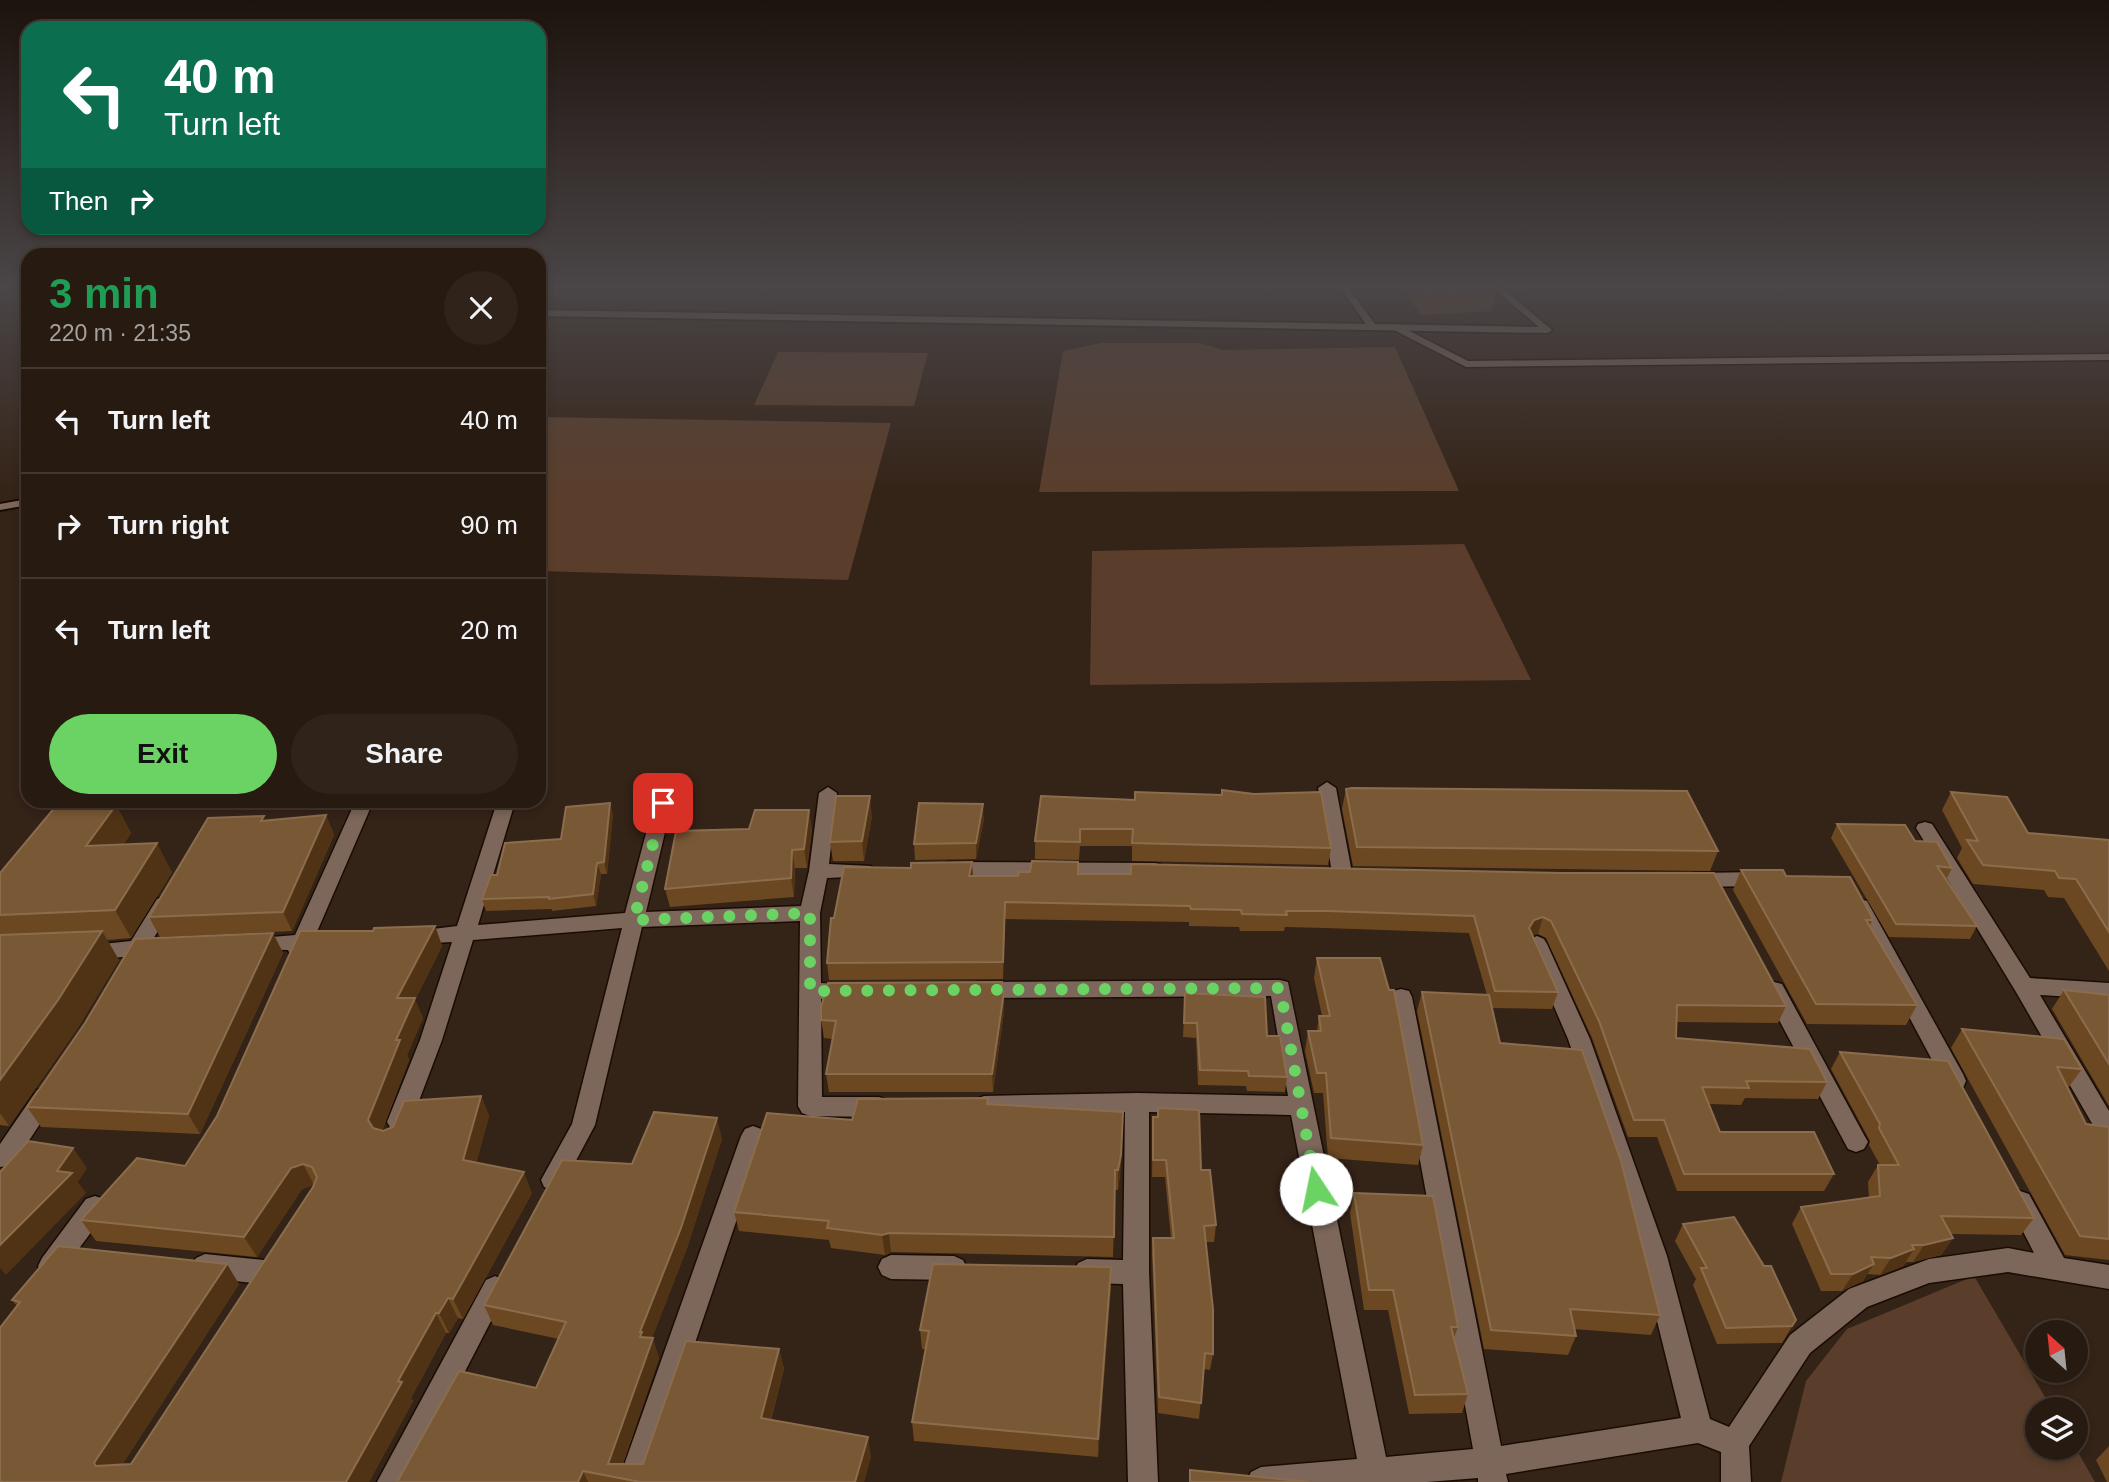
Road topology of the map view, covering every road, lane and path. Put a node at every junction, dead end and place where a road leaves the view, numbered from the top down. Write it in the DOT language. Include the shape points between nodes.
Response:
graph roads {
  1 [pos="1449,355"];
  2 [pos="2109,357"];
  3 [pos="21,503"];
  4 [pos="0,507"];
  5 [pos="1327,788"];
  6 [pos="828,793"];
  7 [pos="663,803"];
  8 [pos="361,808"];
  9 [pos="504,808"];
  10 [pos="1925,828"];
  11 [pos="930,869"];
  12 [pos="888,870"];
  13 [pos="1170,870"];
  14 [pos="819,871"];
  15 [pos="1315,873"];
  16 [pos="1780,879"];
  17 [pos="1675,880"];
  18 [pos="1715,880"];
  19 [pos="172,891"];
  20 [pos="1852,892"];
  21 [pos="1728,903"];
  22 [pos="810,913"];
  23 [pos="634,920"];
  24 [pos="466,934"];
  25 [pos="398,938"];
  26 [pos="343,940"];
  27 [pos="302,942"];
  28 [pos="1537,944"];
  29 [pos="234,945"];
  30 [pos="170,947"];
  31 [pos="137,949"];
  32 [pos="68,951"];
  33 [pos="291,966"];
  34 [pos="124,971"];
  35 [pos="1766,975"];
  36 [pos="2024,986"];
  37 [pos="958,990"];
  38 [pos="810,991"];
  39 [pos="864,991"];
  40 [pos="2109,991"];
  41 [pos="1401,997"];
  42 [pos="57,1080"];
  43 [pos="1964,1097"];
  44 [pos="1137,1102"];
  45 [pos="958,1106"];
  46 [pos="903,1107"];
  47 [pos="1301,1107"];
  48 [pos="2109,1132"];
  49 [pos="753,1136"];
  50 [pos="392,1139"];
  51 [pos="1856,1142"];
  52 [pos="4,1158"];
  53 [pos="2009,1182"];
  54 [pos="543,1199"];
  55 [pos="95,1207"];
  56 [pos="63,1251"];
  57 [pos="90,1254"];
  58 [pos="510,1260"];
  59 [pos="184,1264"];
  60 [pos="2055,1266"];
  61 [pos="891,1267"];
  62 [pos="973,1268"];
  63 [pos="1068,1270"];
  64 [pos="1136,1272"];
  65 [pos="2109,1277"];
  66 [pos="39,1282"];
  67 [pos="249,1296"];
  68 [pos="1698,1429"];
  69 [pos="1735,1443"];
  70 [pos="1374,1470"];
  71 [pos="1492,1472"];
  72 [pos="391,1482"];
  73 [pos="633,1482"];
  74 [pos="1143,1482"];
  75 [pos="1261,1482"];
  76 [pos="1736,1482"];
  1 -- 2 [label="street" via="1466,364"];
  3 -- 4 [label="lane"];
  5 -- 15 [label="street" via="1352,873"];
  6 -- 14 [label="street"];
  7 -- 23 [label="street"];
  8 -- 27 [label="street"];
  9 -- 24 [label="street"];
  10 -- 36 [label="street"];
  11 -- 13 [label="street"];
  12 -- 14 [label="street"];
  14 -- 22 [label="street"];
  16 -- 18 [label="street"];
  17 -- 18 [label="street"];
  18 -- 21 [label="street"];
  19 -- 31 [label="street"];
  20 -- 43 [label="street"];
  22 -- 23 [label="street"];
  22 -- 38 [label="street"];
  23 -- 24 [label="street"];
  23 -- 54 [label="street" via="583,1125"];
  24 -- 25 [label="street"];
  24 -- 50 [label="street"];
  26 -- 27 [label="street"];
  27 -- 29 [label="street"];
  27 -- 33 [label="street"];
  28 -- 68 [label="street" via="1579,1039 1654,1256"];
  30 -- 31 [label="street"];
  31 -- 32 [label="street"];
  31 -- 34 [label="street"];
  35 -- 51 [label="street"];
  36 -- 40 [label="street"];
  36 -- 48 [label="street"];
  37 -- 47 [label="street" via="1280,988"];
  38 -- 39 [label="street"];
  38 -- 46 [label="street" via="810,1106"];
  41 -- 71 [label="street"];
  42 -- 52 [label="street"];
  44 -- 45 [label="street"];
  44 -- 47 [label="street"];
  44 -- 64 [label="street"];
  47 -- 70 [label="street"];
  49 -- 73 [label="street"];
  53 -- 60 [label="street"];
  55 -- 56 [label="street"];
  56 -- 57 [label="street"];
  56 -- 66 [label="street"];
  58 -- 72 [label="street"];
  59 -- 67 [label="street" via="271,1262"];
  60 -- 65 [label="street"];
  60 -- 69 [label="street" via="2008,1260 1929,1271 1858,1298 1800,1344"];
  61 -- 62 [label="street"];
  63 -- 64 [label="street"];
  64 -- 74 [label="street"];
  68 -- 69 [label="street"];
  68 -- 71 [label="street"];
  69 -- 76 [label="street"];
  70 -- 71 [label="street"];
  70 -- 75 [label="street"];
}
